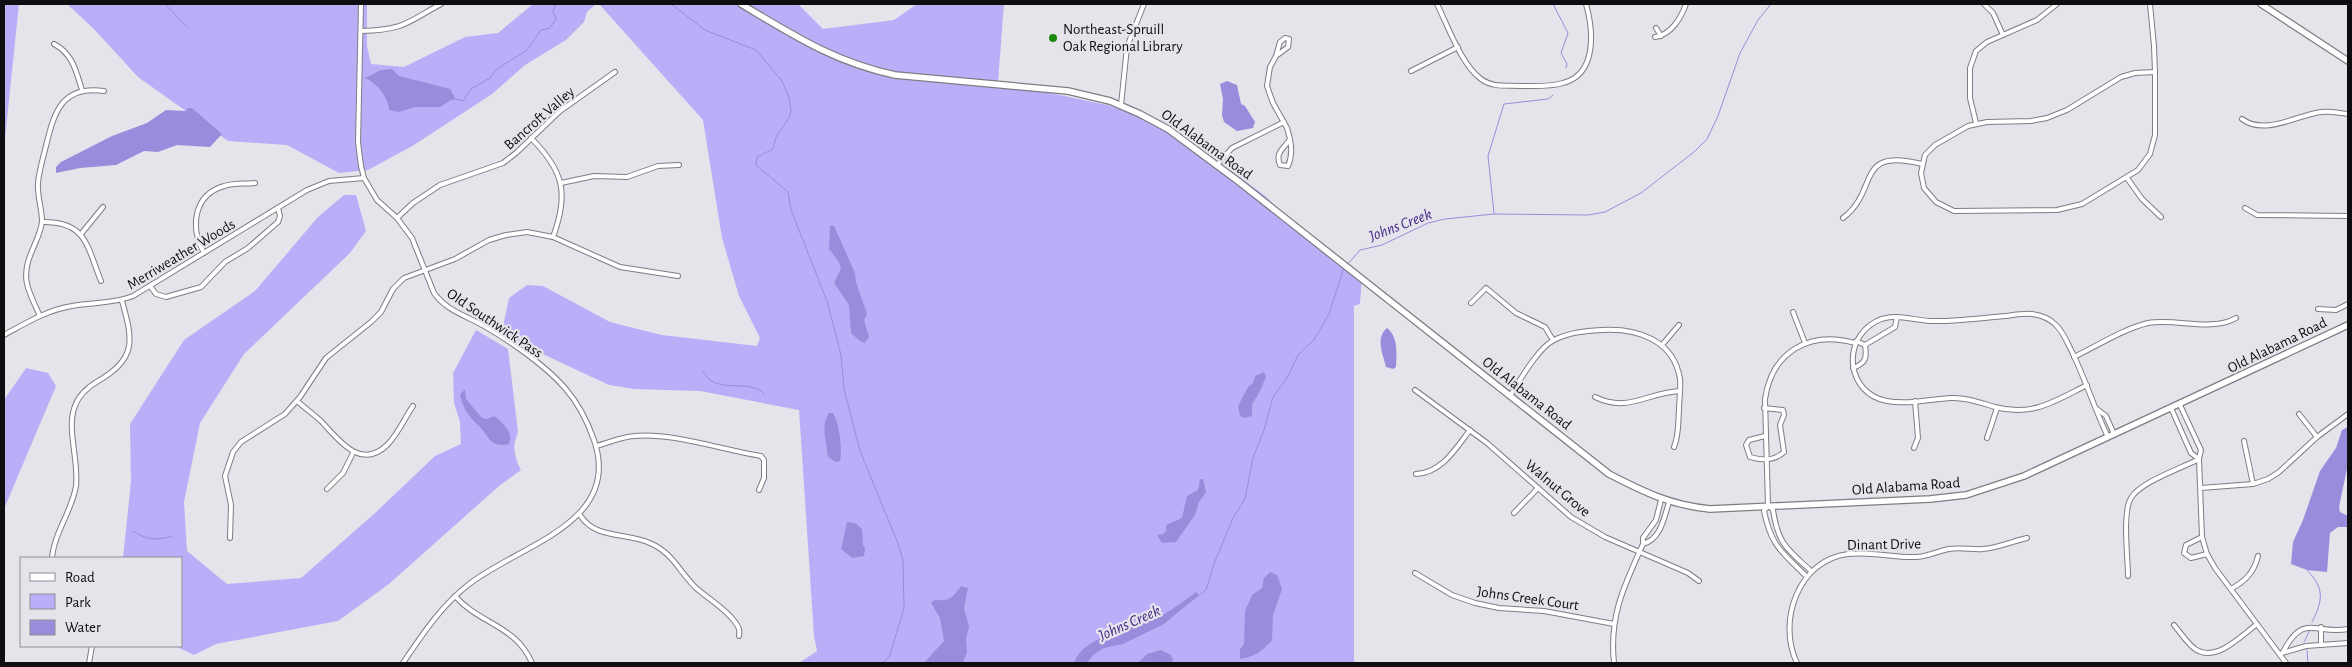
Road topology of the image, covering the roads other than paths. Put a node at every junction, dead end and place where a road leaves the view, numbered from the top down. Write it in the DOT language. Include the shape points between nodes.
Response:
graph roads {
  1 [pos="362,4"];
  2 [pos="441,4"];
  3 [pos="741,4"];
  4 [pos="1144,4"];
  5 [pos="1437,4"];
  6 [pos="1586,4"];
  7 [pos="1686,4"];
  8 [pos="1984,4"];
  9 [pos="2057,4"];
  10 [pos="2150,4"];
  11 [pos="2261,4"];
  12 [pos="1656,28"];
  13 [pos="361,31"];
  14 [pos="2003,35"];
  15 [pos="1661,36"];
  16 [pos="1655,37"];
  17 [pos="54,44"];
  18 [pos="1458,47"];
  19 [pos="1276,56"];
  20 [pos="2348,61"];
  21 [pos="1411,71"];
  22 [pos="615,72"];
  23 [pos="2155,72"];
  24 [pos="82,90"];
  25 [pos="104,90"];
  26 [pos="1121,105"];
  27 [pos="2348,114"];
  28 [pos="2242,119"];
  29 [pos="1284,122"];
  30 [pos="1976,123"];
  31 [pos="531,138"];
  32 [pos="1290,140"];
  33 [pos="1922,164"];
  34 [pos="679,165"];
  35 [pos="1217,166"];
  36 [pos="364,178"];
  37 [pos="2127,178"];
  38 [pos="255,183"];
  39 [pos="561,183"];
  40 [pos="103,207"];
  41 [pos="278,208"];
  42 [pos="2245,208"];
  43 [pos="2348,216"];
  44 [pos="2160,217"];
  45 [pos="397,218"];
  46 [pos="1843,218"];
  47 [pos="42,222"];
  48 [pos="80,234"];
  49 [pos="553,237"];
  50 [pos="204,253"];
  51 [pos="424,270"];
  52 [pos="678,276"];
  53 [pos="101,281"];
  54 [pos="150,286"];
  55 [pos="122,301"];
  56 [pos="1471,303"];
  57 [pos="2348,304"];
  58 [pos="2318,309"];
  59 [pos="1793,312"];
  60 [pos="40,316"];
  61 [pos="1898,317"];
  62 [pos="2236,318"];
  63 [pos="1679,325"];
  64 [pos="2348,325"];
  65 [pos="4,335"];
  66 [pos="1553,340"];
  67 [pos="1856,342"];
  68 [pos="1805,344"];
  69 [pos="1865,344"];
  70 [pos="1662,345"];
  71 [pos="2074,356"];
  72 [pos="1853,368"];
  73 [pos="2087,385"];
  74 [pos="1415,390"];
  75 [pos="1680,391"];
  76 [pos="1510,396"];
  77 [pos="1595,397"];
  78 [pos="297,401"];
  79 [pos="1915,401"];
  80 [pos="2180,404"];
  81 [pos="413,406"];
  82 [pos="1764,408"];
  83 [pos="1997,408"];
  84 [pos="2171,408"];
  85 [pos="2299,414"];
  86 [pos="2348,414"];
  87 [pos="1470,430"];
  88 [pos="2111,435"];
  89 [pos="1765,436"];
  90 [pos="2317,437"];
  91 [pos="1986,438"];
  92 [pos="2244,441"];
  93 [pos="596,446"];
  94 [pos="1674,447"];
  95 [pos="1914,448"];
  96 [pos="353,453"];
  97 [pos="2199,459"];
  98 [pos="1766,460"];
  99 [pos="1416,474"];
  100 [pos="2253,484"];
  101 [pos="1538,488"];
  102 [pos="2201,488"];
  103 [pos="327,489"];
  104 [pos="758,490"];
  105 [pos="1661,500"];
  106 [pos="1669,502"];
  107 [pos="1768,505"];
  108 [pos="1514,513"];
  109 [pos="580,515"];
  110 [pos="1774,524"];
  111 [pos="1767,526"];
  112 [pos="2202,537"];
  113 [pos="230,538"];
  114 [pos="2028,538"];
  115 [pos="1643,544"];
  116 [pos="1639,552"];
  117 [pos="2207,554"];
  118 [pos="2258,556"];
  119 [pos="52,557"];
  120 [pos="1811,571"];
  121 [pos="1415,573"];
  122 [pos="1806,576"];
  123 [pos="2128,576"];
  124 [pos="1698,581"];
  125 [pos="2230,589"];
  126 [pos="455,596"];
  127 [pos="1614,624"];
  128 [pos="2257,624"];
  129 [pos="2174,625"];
  130 [pos="2321,627"];
  131 [pos="2348,629"];
  132 [pos="739,636"];
  133 [pos="2348,643"];
  134 [pos="2321,645"];
  135 [pos="92,647"];
  136 [pos="2281,653"];
  137 [pos="89,663"];
  138 [pos="403,663"];
  139 [pos="532,663"];
  140 [pos="1614,663"];
  141 [pos="1797,663"];
  142 [pos="2286,663"];
  1 -- 13 [label="street, Old Southwick Pass"];
  2 -- 13 [label="street" via="403,26"];
  3 -- 26 [label="main road, Old Alabama Road" via="828,54 871,70 1068,91"];
  4 -- 26 [label="street" via="1127,47"];
  5 -- 18 [label="street"];
  6 -- 18 [label="street" via="1591,50 1582,70 1563,83 1545,86 1491,84 1474,73"];
  7 -- 15 [label="street" via="1675,25"];
  8 -- 14 [label="street" via="1993,13"];
  9 -- 14 [label="street" via="2037,20"];
  10 -- 23 [label="street"];
  11 -- 20 [label="main road"];
  12 -- 15 [label="street"];
  13 -- 36 [label="street, Old Southwick Pass" via="358,142"];
  14 -- 30 [label="street" via="1983,44 1972,60 1970,98"];
  15 -- 16 [label="street"];
  17 -- 24 [label="street" via="70,57"];
  18 -- 21 [label="street"];
  19 -- 19 [label="street" via="1280,42 1289,39 1288,47"];
  19 -- 29 [label="street" via="1270,67 1267,86"];
  22 -- 31 [label="street, Bancroft Valley" via="560,110"];
  23 -- 30 [label="street" via="2121,77 2067,110 2047,118"];
  23 -- 37 [label="street" via="2153,147 2144,164"];
  24 -- 25 [label="street"];
  24 -- 47 [label="street" via="63,101 51,125 38,182"];
  26 -- 35 [label="main road, Old Alabama Road" via="1168,129"];
  27 -- 28 [label="street" via="2321,112 2268,125 2252,125"];
  29 -- 32 [label="street"];
  29 -- 35 [label="street" via="1233,147"];
  30 -- 33 [label="street" via="1935,145 1925,155"];
  31 -- 39 [label="street" via="552,161"];
  31 -- 45 [label="street, Bancroft Valley" via="503,163 431,190"];
  32 -- 32 [label="street" via="1280,150 1280,165 1288,166 1291,160"];
  33 -- 37 [label="street" via="1922,180 1929,195 1944,208 1961,212 2069,209"];
  33 -- 46 [label="street" via="1894,160 1877,165 1870,172 1858,204"];
  34 -- 39 [label="street" via="658,166 627,177 594,176"];
  35 -- 76 [label="main road, Old Alabama Road"];
  36 -- 41 [label="street, Merriweather Woods" via="323,183"];
  36 -- 45 [label="street, Old Southwick Pass" via="377,200"];
  37 -- 44 [label="street"];
  38 -- 50 [label="street" via="224,186 202,201 196,213 195,228"];
  39 -- 49 [label="street" via="562,210"];
  40 -- 48 [label="street"];
  41 -- 50 [label="street, Merriweather Woods"];
  41 -- 54 [label="street" via="278,222 248,248 225,262 201,287 166,297 156,294"];
  42 -- 43 [label="street" via="2257,216"];
  45 -- 51 [label="street, Old Southwick Pass" via="412,238"];
  47 -- 48 [label="street" via="63,224"];
  47 -- 60 [label="street" via="25,274 28,290"];
  48 -- 53 [label="street" via="90,249"];
  49 -- 51 [label="street" via="527,232 502,235"];
  49 -- 52 [label="street" via="620,267"];
  50 -- 54 [label="street, Merriweather Woods"];
  51 -- 78 [label="street" via="400,281 371,322 332,351"];
  51 -- 93 [label="street, Old Southwick Pass" via="434,293 445,306 497,334 563,386 582,410"];
  54 -- 55 [label="street, Merriweather Woods"];
  55 -- 60 [label="street, Merriweather Woods" via="72,306"];
  55 -- 119 [label="street" via="131,330 130,348 119,368 86,389 75,405 72,423 77,462 76,486"];
  56 -- 66 [label="street" via="1486,288 1516,313 1545,327"];
  57 -- 58 [label="street" via="2336,310"];
  59 -- 68 [label="street"];
  60 -- 65 [label="street, Merriweather Woods"];
  61 -- 67 [label="street" via="1877,320"];
  61 -- 69 [label="street" via="1895,327"];
  61 -- 71 [label="street" via="1942,321 2034,314 2056,324"];
  62 -- 71 [label="street" via="2221,324 2171,321 2147,324"];
  63 -- 70 [label="street"];
  64 -- 80 [label="main road, Old Alabama Road"];
  66 -- 70 [label="street" via="1576,332 1621,329 1647,335"];
  66 -- 76 [label="street"];
  67 -- 68 [label="street" via="1830,339"];
  67 -- 69 [label="street"];
  67 -- 72 [label="street" via="1852,354"];
  68 -- 82 [label="street" via="1784,357 1775,368 1766,390"];
  69 -- 72 [label="street" via="1867,358"];
  70 -- 75 [label="street" via="1676,366"];
  71 -- 73 [label="street"];
  72 -- 79 [label="street" via="1862,388 1879,399"];
  73 -- 83 [label="street" via="2030,410 2016,412"];
  73 -- 88 [label="street" via="2097,408 2106,416"];
  74 -- 87 [label="street, Walnut Grove"];
  75 -- 77 [label="street" via="1659,393 1618,405"];
  75 -- 94 [label="street"];
  76 -- 105 [label="main road, Old Alabama Road" via="1609,474"];
  78 -- 96 [label="street"];
  78 -- 113 [label="street" via="276,420 241,442 233,452 225,476 231,505"];
  79 -- 83 [label="street" via="1959,398"];
  79 -- 95 [label="street" via="1918,438"];
  80 -- 84 [label="main road, Old Alabama Road"];
  80 -- 97 [label="street" via="2201,450"];
  81 -- 96 [label="street" via="385,447 370,454"];
  82 -- 89 [label="street"];
  82 -- 98 [label="street" via="1783,410 1784,415 1780,426 1784,452"];
  83 -- 91 [label="street"];
  84 -- 88 [label="main road, Old Alabama Road"];
  84 -- 97 [label="street" via="2191,453"];
  85 -- 90 [label="street"];
  86 -- 90 [label="street"];
  87 -- 99 [label="street" via="1448,459 1428,472"];
  87 -- 101 [label="street, Walnut Grove"];
  88 -- 107 [label="main road, Old Alabama Road" via="2024,476 1966,495"];
  89 -- 98 [label="street"];
  89 -- 98 [label="street" via="1750,440 1746,445 1750,457"];
  90 -- 100 [label="street" via="2274,476"];
  92 -- 100 [label="street"];
  93 -- 104 [label="street" via="641,436 698,443 763,457 764,478"];
  93 -- 109 [label="street, Old Southwick Pass" via="597,482"];
  96 -- 103 [label="street" via="343,473"];
  97 -- 102 [label="street"];
  97 -- 123 [label="street" via="2142,487 2131,497 2127,510"];
  98 -- 107 [label="street"];
  100 -- 102 [label="street"];
  101 -- 108 [label="street"];
  101 -- 116 [label="street, Walnut Grove" via="1583,525"];
  102 -- 112 [label="street"];
  105 -- 106 [label="main road, Old Alabama Road"];
  105 -- 115 [label="street" via="1656,520 1643,538"];
  106 -- 107 [label="main road, Old Alabama Road" via="1710,509"];
  106 -- 115 [label="street" via="1658,532 1651,541"];
  107 -- 110 [label="street" via="1774,510"];
  107 -- 111 [label="street" via="1764,511"];
  109 -- 126 [label="street, Old Southwick Pass" via="490,569"];
  109 -- 132 [label="street" via="598,531 642,540 664,551 695,587 734,621 739,628"];
  110 -- 111 [label="street"];
  110 -- 120 [label="street" via="1783,544"];
  111 -- 122 [label="street" via="1775,545"];
  112 -- 117 [label="street"];
  112 -- 117 [label="street" via="2186,545 2184,553 2191,558"];
  114 -- 120 [label="street, Dinant Drive" via="1983,549 1950,549 1917,557 1846,554"];
  115 -- 116 [label="street"];
  116 -- 124 [label="street, Walnut Grove" via="1688,573"];
  116 -- 127 [label="street" via="1619,596"];
  117 -- 125 [label="street"];
  118 -- 125 [label="street" via="2249,576"];
  120 -- 122 [label="street, Dinant Drive"];
  121 -- 127 [label="street, Johns Creek Court" via="1452,595 1475,603"];
  122 -- 141 [label="street, Dinant Drive" via="1793,602 1790,618 1791,652"];
  125 -- 128 [label="street"];
  126 -- 138 [label="street, Old Southwick Pass" via="429,625"];
  126 -- 139 [label="street" via="469,611 508,633"];
  127 -- 140 [label="street"];
  128 -- 129 [label="street" via="2221,650 2209,653 2194,648"];
  128 -- 136 [label="street"];
  130 -- 131 [label="street"];
  130 -- 134 [label="street"];
  130 -- 136 [label="street" via="2298,631"];
  133 -- 134 [label="street"];
  134 -- 136 [label="street"];
  135 -- 137 [label="street"];
  136 -- 142 [label="street"];
}
